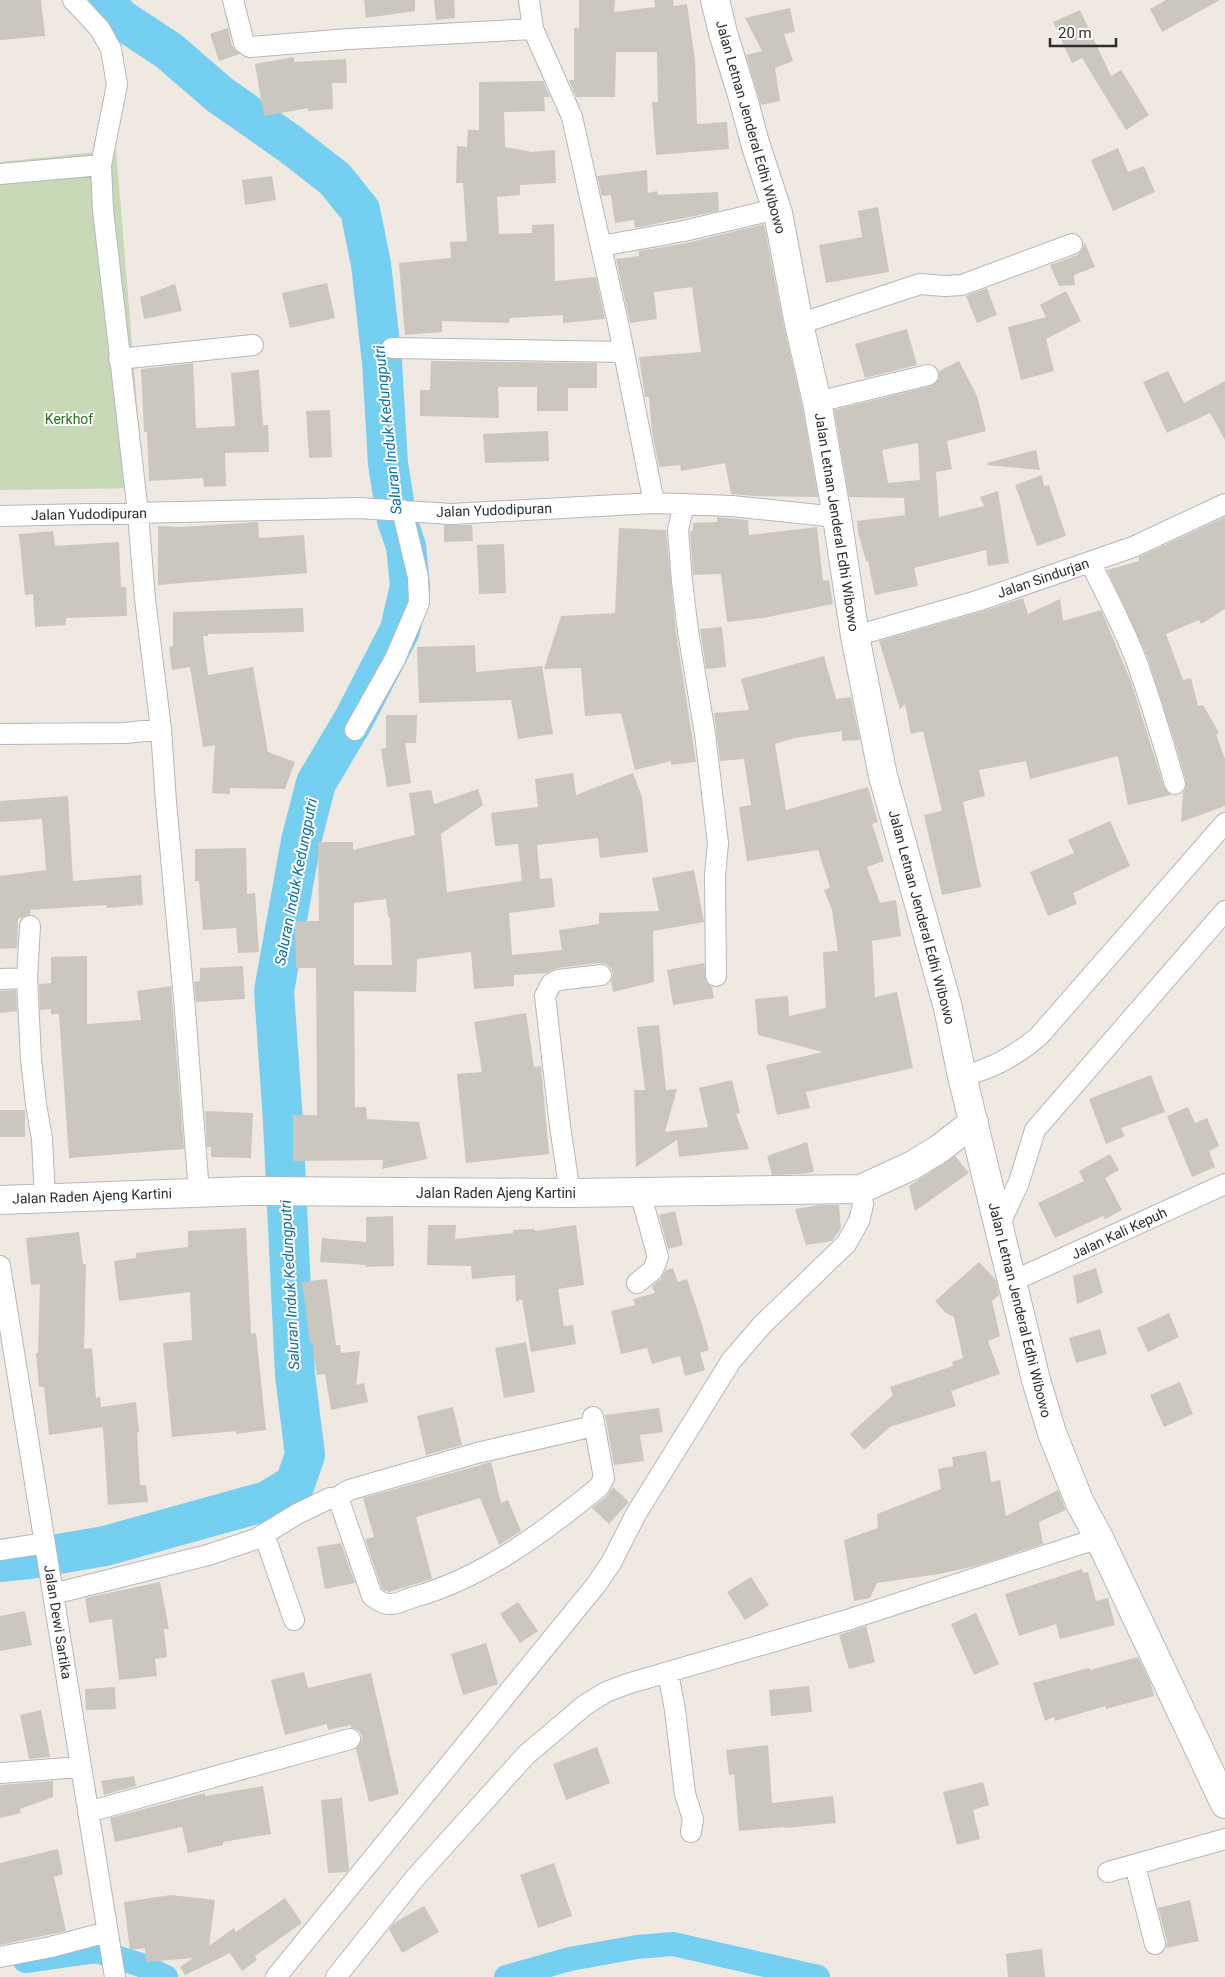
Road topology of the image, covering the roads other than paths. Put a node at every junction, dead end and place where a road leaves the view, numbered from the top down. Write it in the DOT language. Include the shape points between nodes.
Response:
graph roads {
  1 [pos="73,0"];
  2 [pos="233,0"];
  3 [pos="529,0"];
  4 [pos="715,0"];
  5 [pos="533,29"];
  6 [pos="101,165"];
  7 [pos="0,174"];
  8 [pos="776,209"];
  9 [pos="1072,244"];
  10 [pos="601,246"];
  11 [pos="799,324"];
  12 [pos="253,345"];
  13 [pos="392,348"];
  14 [pos="624,352"];
  15 [pos="119,359"];
  16 [pos="928,375"];
  17 [pos="817,402"];
  18 [pos="654,503"];
  19 [pos="684,504"];
  20 [pos="1225,504"];
  21 [pos="400,510"];
  22 [pos="138,513"];
  23 [pos="0,516"];
  24 [pos="837,517"];
  25 [pos="1090,562"];
  26 [pos="855,636"];
  27 [pos="161,729"];
  28 [pos="355,730"];
  29 [pos="0,734"];
  30 [pos="1176,784"];
  31 [pos="1225,824"];
  32 [pos="1225,911"];
  33 [pos="30,926"];
  34 [pos="601,975"];
  35 [pos="716,976"];
  36 [pos="27,978"];
  37 [pos="0,979"];
  38 [pos="962,1076"];
  39 [pos="974,1122"];
  40 [pos="1225,1184"];
  41 [pos="861,1189"];
  42 [pos="640,1192"];
  43 [pos="199,1193"];
  44 [pos="570,1193"];
  45 [pos="45,1198"];
  46 [pos="0,1200"];
  47 [pos="998,1228"];
  48 [pos="0,1266"];
  49 [pos="1013,1281"];
  50 [pos="637,1283"];
  51 [pos="335,1499"];
  52 [pos="264,1534"];
  53 [pos="1099,1538"];
  54 [pos="45,1544"];
  55 [pos="0,1550"];
  56 [pos="52,1589"];
  57 [pos="294,1620"];
  58 [pos="668,1673"];
  59 [pos="350,1739"];
  60 [pos="81,1767"];
  61 [pos="0,1773"];
  62 [pos="1225,1804"];
  63 [pos="88,1812"];
  64 [pos="691,1832"];
  65 [pos="1225,1839"];
  66 [pos="1135,1864"];
  67 [pos="1108,1872"];
  68 [pos="107,1936"];
  69 [pos="1155,1944"];
  70 [pos="0,1957"];
  71 [pos="115,1977"];
  72 [pos="276,1977"];
  73 [pos="336,1977"];
  1 -- 6 [label="street" via="100,28 111,49 117,85"];
  2 -- 5 [label="street" via="244,43 250,47"];
  3 -- 5 [label="street"];
  4 -- 8 [label="street, Jalan Letnan Jenderal Edhi Wibowo"];
  5 -- 10 [label="street" via="572,118"];
  6 -- 7 [label="street"];
  6 -- 15 [label="street" via="104,227"];
  8 -- 10 [label="street"];
  8 -- 11 [label="street, Jalan Letnan Jenderal Edhi Wibowo"];
  9 -- 11 [label="street" via="962,285 920,284"];
  10 -- 14 [label="street"];
  11 -- 17 [label="street, Jalan Letnan Jenderal Edhi Wibowo"];
  12 -- 15 [label="street"];
  13 -- 14 [label="street"];
  14 -- 18 [label="street"];
  15 -- 22 [label="street"];
  16 -- 17 [label="street"];
  17 -- 24 [label="street, Jalan Letnan Jenderal Edhi Wibowo"];
  18 -- 19 [label="street, Jalan Yudodipuran"];
  18 -- 21 [label="street, Jalan Yudodipuran" via="451,514"];
  19 -- 24 [label="street, Jalan Yudodipuran"];
  19 -- 35 [label="street" via="678,530 682,582 718,843 714,875"];
  20 -- 25 [label="street, Jalan Sindurjan" via="1133,547"];
  21 -- 22 [label="street, Jalan Yudodipuran"];
  21 -- 28 [label="street" via="418,577 420,603 395,659"];
  22 -- 23 [label="street, Jalan Yudodipuran"];
  22 -- 27 [label="street"];
  24 -- 26 [label="street, Jalan Letnan Jenderal Edhi Wibowo"];
  25 -- 26 [label="street, Jalan Sindurjan" via="977,601"];
  25 -- 30 [label="street" via="1135,658"];
  26 -- 38 [label="street, Jalan Letnan Jenderal Edhi Wibowo" via="884,776 948,1008"];
  27 -- 29 [label="street" via="126,733"];
  27 -- 43 [label="street"];
  31 -- 38 [label="street" via="1038,1036 989,1068"];
  32 -- 47 [label="street" via="1036,1130 1019,1182"];
  33 -- 36 [label="street"];
  34 -- 44 [label="street" via="558,980 551,984 545,996"];
  36 -- 37 [label="street"];
  36 -- 45 [label="street" via="31,1059 42,1139"];
  38 -- 39 [label="street, Jalan Letnan Jenderal Edhi Wibowo"];
  39 -- 41 [label="street, Jalan Raden Ajeng Kartini" via="911,1166"];
  39 -- 47 [label="street, Jalan Letnan Jenderal Edhi Wibowo"];
  40 -- 49 [label="street, Jalan Kali Kepuh"];
  41 -- 42 [label="street, Jalan Raden Ajeng Kartini"];
  41 -- 72 [label="street" via="863,1205 859,1221 846,1244 762,1325 731,1361 596,1585"];
  42 -- 44 [label="street, Jalan Raden Ajeng Kartini"];
  42 -- 50 [label="street" via="658,1257 653,1270"];
  43 -- 44 [label="street, Jalan Raden Ajeng Kartini"];
  43 -- 45 [label="street, Jalan Raden Ajeng Kartini"];
  45 -- 46 [label="street, Jalan Raden Ajeng Kartini"];
  47 -- 49 [label="street, Jalan Letnan Jenderal Edhi Wibowo"];
  48 -- 54 [label="street, Jalan Dewi Sartika"];
  49 -- 53 [label="street, Jalan Letnan Jenderal Edhi Wibowo" via="1029,1355 1052,1433 1080,1502"];
  51 -- 51 [label="street" via="349,1490 594,1422 604,1478 598,1487 532,1538 489,1565 431,1593 388,1604 372,1596 340,1503"];
  51 -- 52 [label="street" via="316,1504"];
  52 -- 56 [label="street" via="208,1555"];
  52 -- 57 [label="street"];
  53 -- 58 [label="street" via="847,1620"];
  53 -- 62 [label="street, Jalan Letnan Jenderal Edhi Wibowo"];
  54 -- 55 [label="street"];
  54 -- 56 [label="street, Jalan Dewi Sartika"];
  56 -- 60 [label="street, Jalan Dewi Sartika"];
  58 -- 64 [label="street" via="685,1794 693,1819"];
  58 -- 73 [label="street" via="627,1684 599,1696 526,1755 415,1878"];
  59 -- 63 [label="street"];
  60 -- 61 [label="street"];
  60 -- 63 [label="street, Jalan Dewi Sartika"];
  63 -- 68 [label="street, Jalan Dewi Sartika"];
  65 -- 66 [label="street"];
  66 -- 67 [label="street"];
  66 -- 69 [label="street"];
  68 -- 70 [label="street"];
  68 -- 71 [label="street, Jalan Dewi Sartika"];
}
